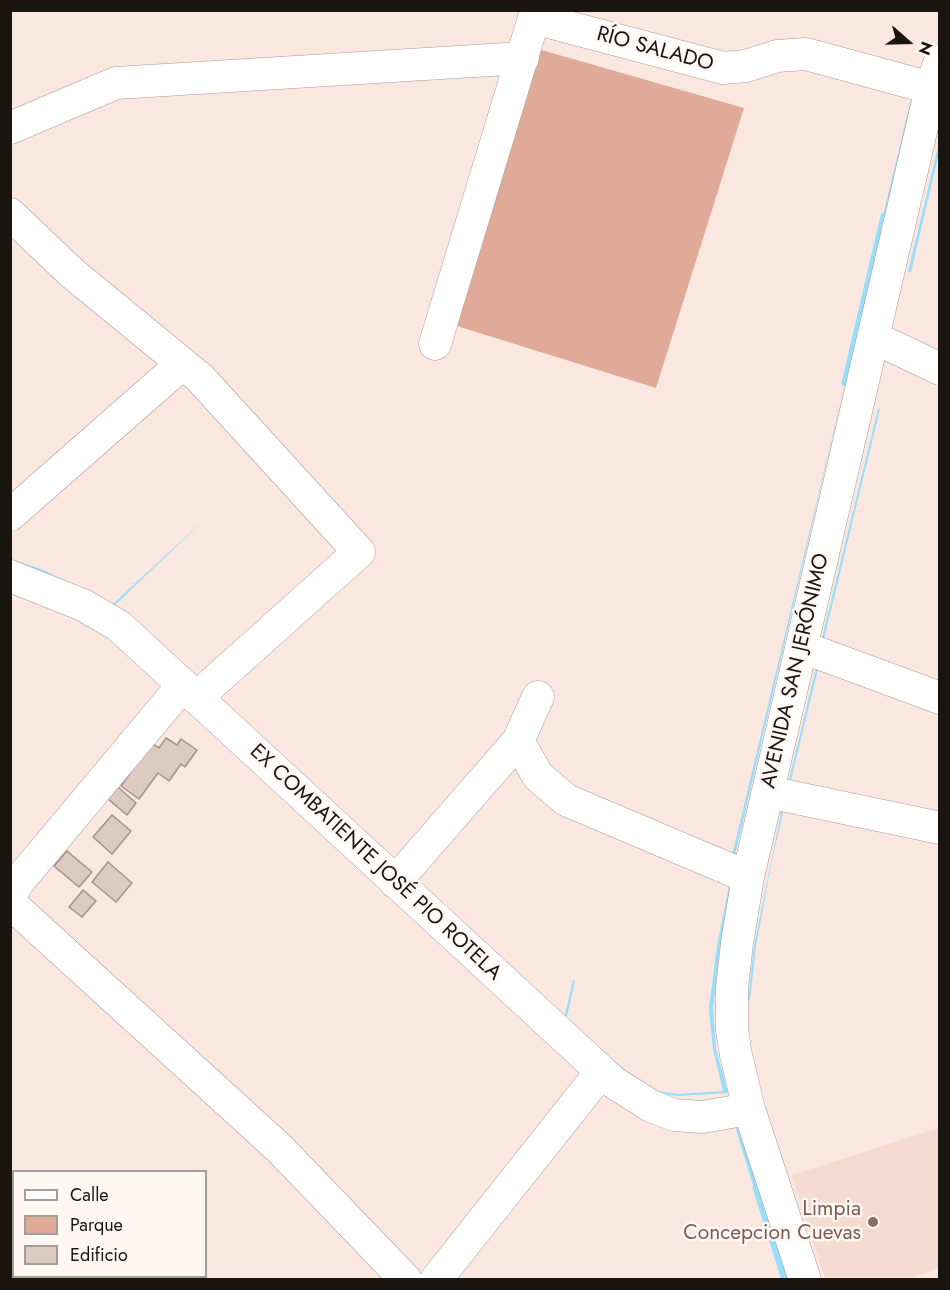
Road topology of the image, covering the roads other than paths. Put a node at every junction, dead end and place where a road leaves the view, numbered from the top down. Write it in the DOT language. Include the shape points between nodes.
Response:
graph roads {
  1 [pos="523,58"];
  2 [pos="935,75"];
  3 [pos="10,128"];
  4 [pos="10,214"];
  5 [pos="873,337"];
  6 [pos="435,344"];
  7 [pos="182,364"];
  8 [pos="939,369"];
  9 [pos="10,515"];
  10 [pos="10,576"];
  11 [pos="802,647"];
  12 [pos="190,692"];
  13 [pos="538,698"];
  14 [pos="939,698"];
  15 [pos="518,741"];
  16 [pos="768,792"];
  17 [pos="939,828"];
  18 [pos="748,877"];
  19 [pos="395,882"];
  20 [pos="10,895"];
  21 [pos="10,903"];
  22 [pos="601,1072"];
  23 [pos="749,1109"];
  24 [pos="405,1280"];
  25 [pos="436,1280"];
  26 [pos="805,1280"];
  1 -- 2 [label="street, RÍO SALADO" via="534,18 723,68 806,54"];
  1 -- 3 [label="street" via="116,83"];
  1 -- 6 [label="street, RÍO SALADO"];
  2 -- 5 [label="street, AVENIDA SAN JERÓNIMO"];
  4 -- 7 [label="street" via="72,273"];
  5 -- 8 [label="street"];
  5 -- 11 [label="street, AVENIDA SAN JERÓNIMO"];
  7 -- 9 [label="street"];
  7 -- 12 [label="street" via="200,378 359,552"];
  10 -- 12 [label="street, EX COMBATIENTE JOSÉ PIO ROTELA" via="83,605 118,626"];
  11 -- 14 [label="street"];
  11 -- 16 [label="street, AVENIDA SAN JERÓNIMO"];
  12 -- 19 [label="street, EX COMBATIENTE JOSÉ PIO ROTELA"];
  12 -- 20 [label="street"];
  13 -- 15 [label="street"];
  15 -- 18 [label="street" via="538,776 566,800"];
  15 -- 19 [label="street"];
  16 -- 17 [label="street"];
  16 -- 18 [label="street, AVENIDA SAN JERÓNIMO"];
  18 -- 23 [label="street, AVENIDA SAN JERÓNIMO" via="732,988 732,1030"];
  19 -- 22 [label="street, EX COMBATIENTE JOSÉ PIO ROTELA"];
  21 -- 24 [label="street" via="279,1148"];
  22 -- 23 [label="street, EX COMBATIENTE JOSÉ PIO ROTELA" via="630,1095 674,1115 702,1117"];
  22 -- 25 [label="street"];
  23 -- 26 [label="street, AVENIDA SAN JERÓNIMO"];
}
